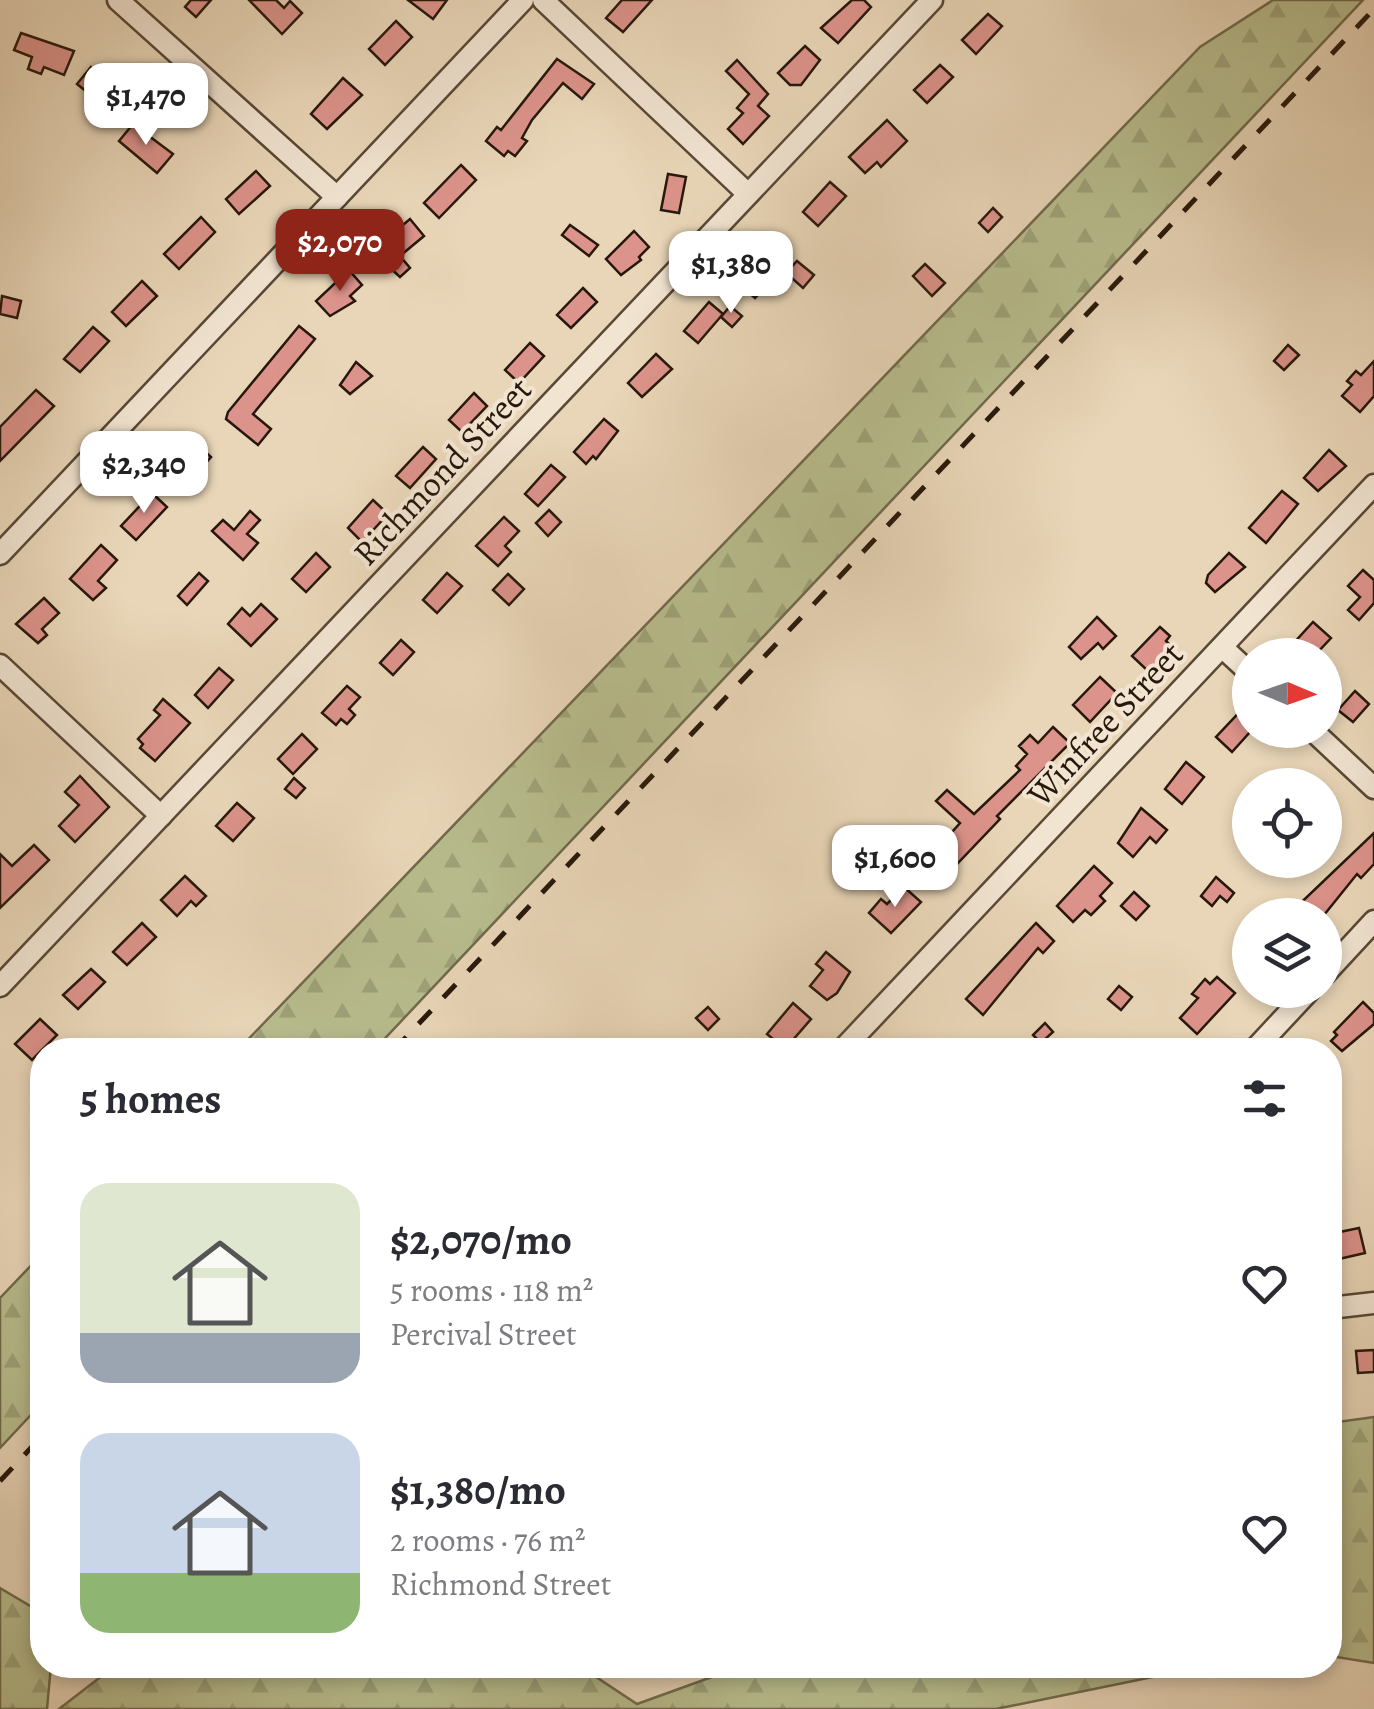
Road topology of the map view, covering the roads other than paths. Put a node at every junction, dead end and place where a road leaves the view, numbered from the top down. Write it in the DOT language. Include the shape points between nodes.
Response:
graph roads {
  1 [pos="118,0"];
  2 [pos="523,0"];
  3 [pos="543,0"];
  4 [pos="932,0"];
  5 [pos="748,194"];
  6 [pos="338,197"];
  7 [pos="1374,485"];
  8 [pos="0,554"];
  9 [pos="1222,647"];
  10 [pos="1232,656"];
  11 [pos="0,665"];
  12 [pos="1331,748"];
  13 [pos="1374,788"];
  14 [pos="160,816"];
  15 [pos="1374,921"];
  16 [pos="1342,956"];
  17 [pos="0,986"];
  18 [pos="1293,1008"];
  19 [pos="853,1038"];
  20 [pos="1265,1038"];
  21 [pos="1374,1303"];
  22 [pos="1342,1307"];
  1 -- 6 [label="street"];
  2 -- 6 [label="street"];
  3 -- 5 [label="street"];
  4 -- 5 [label="street, Richmond Street"];
  5 -- 14 [label="street, Richmond Street"];
  6 -- 8 [label="street"];
  7 -- 9 [label="street, Winfree Street"];
  9 -- 10 [label="street"];
  9 -- 19 [label="street, Winfree Street"];
  11 -- 14 [label="street"];
  12 -- 13 [label="street"];
  14 -- 17 [label="street, Richmond Street"];
  15 -- 16 [label="street"];
  18 -- 20 [label="street"];
  21 -- 22 [label="street"];
}
